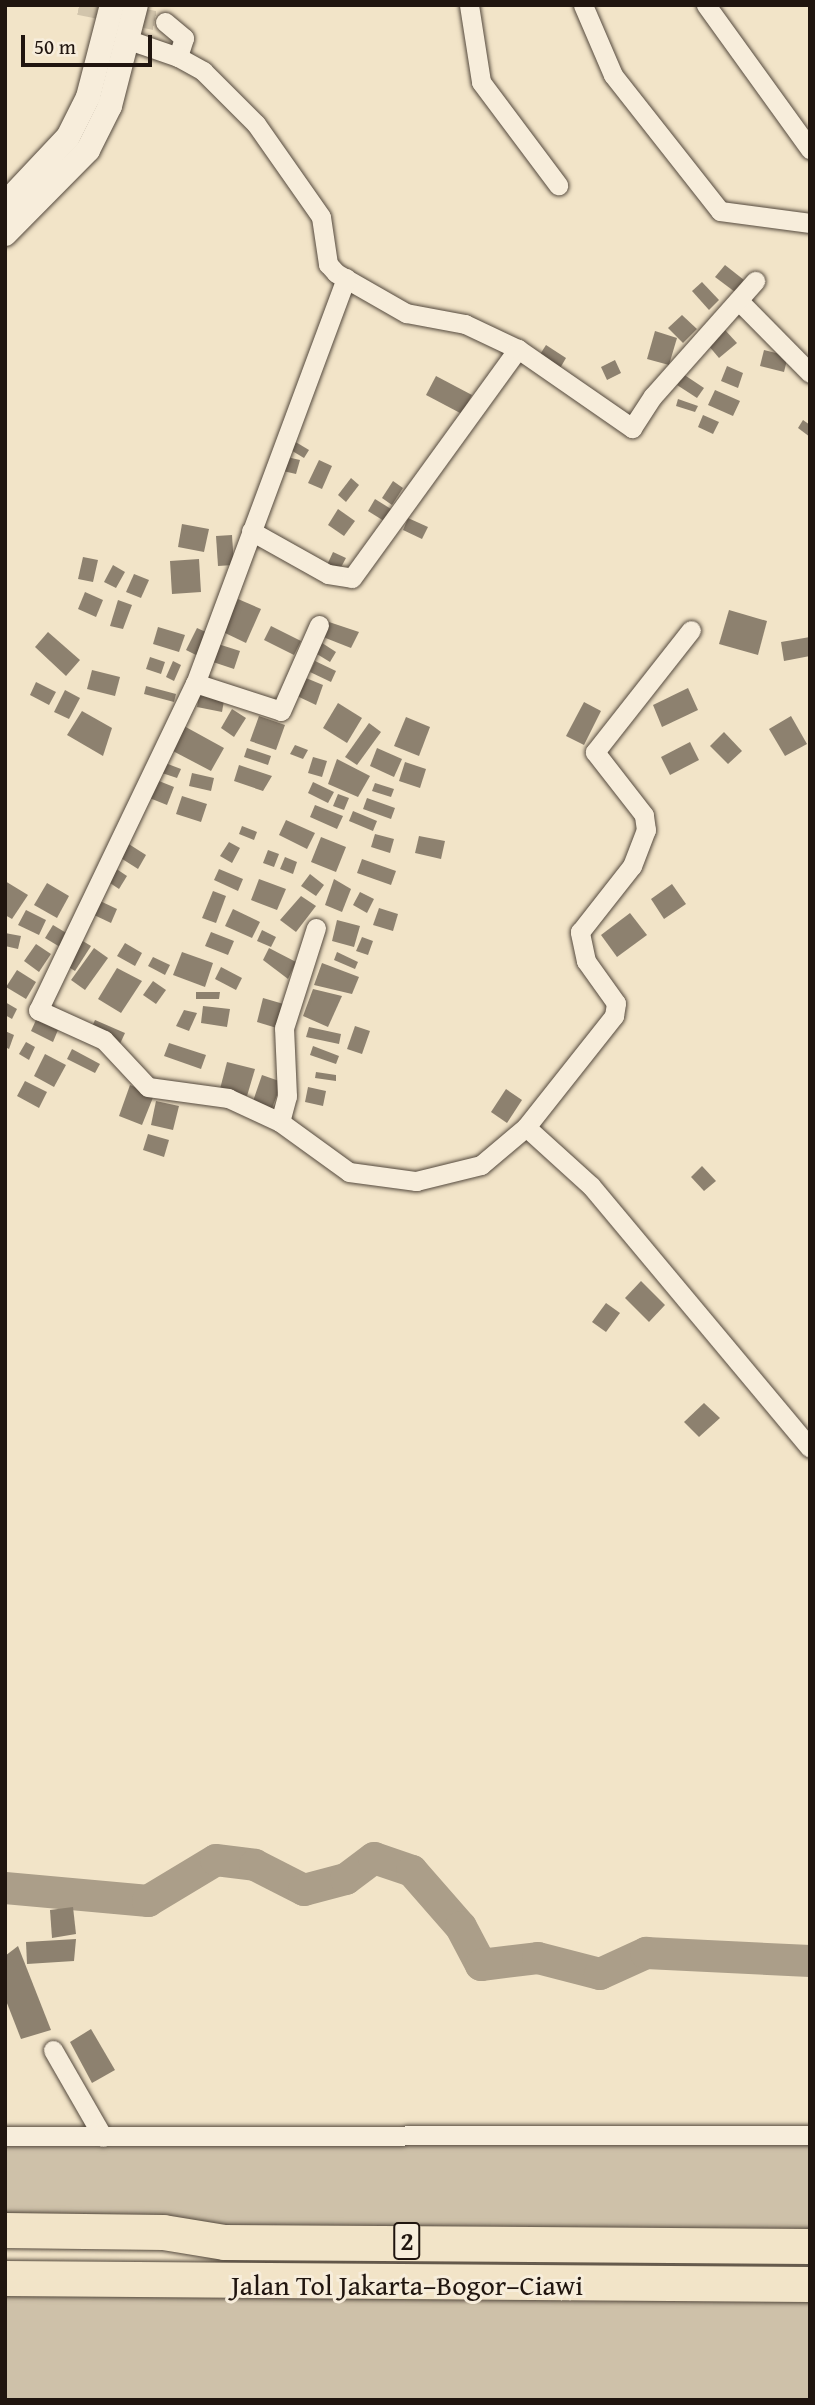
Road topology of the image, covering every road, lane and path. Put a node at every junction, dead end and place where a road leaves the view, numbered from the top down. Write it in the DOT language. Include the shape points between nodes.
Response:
graph roads {
  1 [pos="112,5"];
  2 [pos="136,5"];
  3 [pos="469,5"];
  4 [pos="583,5"];
  5 [pos="706,5"];
  6 [pos="164,22"];
  7 [pos="129,40"];
  8 [pos="178,57"];
  9 [pos="810,149"];
  10 [pos="558,185"];
  11 [pos="5,204"];
  12 [pos="810,223"];
  13 [pos="5,234"];
  14 [pos="346,278"];
  15 [pos="755,281"];
  16 [pos="739,301"];
  17 [pos="518,349"];
  18 [pos="810,373"];
  19 [pos="251,531"];
  20 [pos="319,625"];
  21 [pos="691,630"];
  22 [pos="195,683"];
  23 [pos="316,928"];
  24 [pos="280,1122"];
  25 [pos="526,1128"];
  26 [pos="810,1448"];
  27 [pos="53,2050"];
  28 [pos="810,2135"];
  29 [pos="5,2136"];
  30 [pos="103,2137"];
  31 [pos="5,2230"];
  32 [pos="810,2246"];
  33 [pos="5,2278"];
  34 [pos="810,2284"];
  1 -- 11 [label="street" via="88,97 68,137"];
  2 -- 7 [label="street"];
  3 -- 10 [label="street" via="481,82"];
  4 -- 12 [label="street" via="613,75 720,211"];
  5 -- 9 [label="street"];
  6 -- 8 [label="street" via="182,33"];
  7 -- 8 [label="street"];
  7 -- 13 [label="street" via="110,106 88,150"];
  8 -- 14 [label="street" via="203,71 256,124 321,217 328,264"];
  14 -- 17 [label="street" via="406,313 469,325"];
  14 -- 19 [label="street"];
  15 -- 16 [label="street"];
  16 -- 17 [label="street" via="653,396 632,428"];
  16 -- 18 [label="street"];
  17 -- 19 [label="street" via="352,578 328,574"];
  19 -- 22 [label="street"];
  20 -- 22 [label="street" via="281,711"];
  21 -- 25 [label="street" via="595,752 644,815 646,830 632,866 580,932 586,961 616,1003 614,1016"];
  22 -- 24 [label="street" via="38,1010 104,1040 148,1087 228,1098"];
  23 -- 24 [label="street" via="284,1028 287,1096"];
  24 -- 25 [label="street" via="349,1172 416,1181 481,1165"];
  25 -- 26 [label="street" via="591,1186"];
  27 -- 30 [label="street"];
  28 -- 30 [label="street"];
  29 -- 30 [label="street"];
  31 -- 32 [label="highway, Jalan Tol Jakarta–Bogor–Ciawi / 2" via="163,2232 224,2242"];
  33 -- 34 [label="highway, Jalan Tol Jakarta–Bogor–Ciawi / 2"];
}
